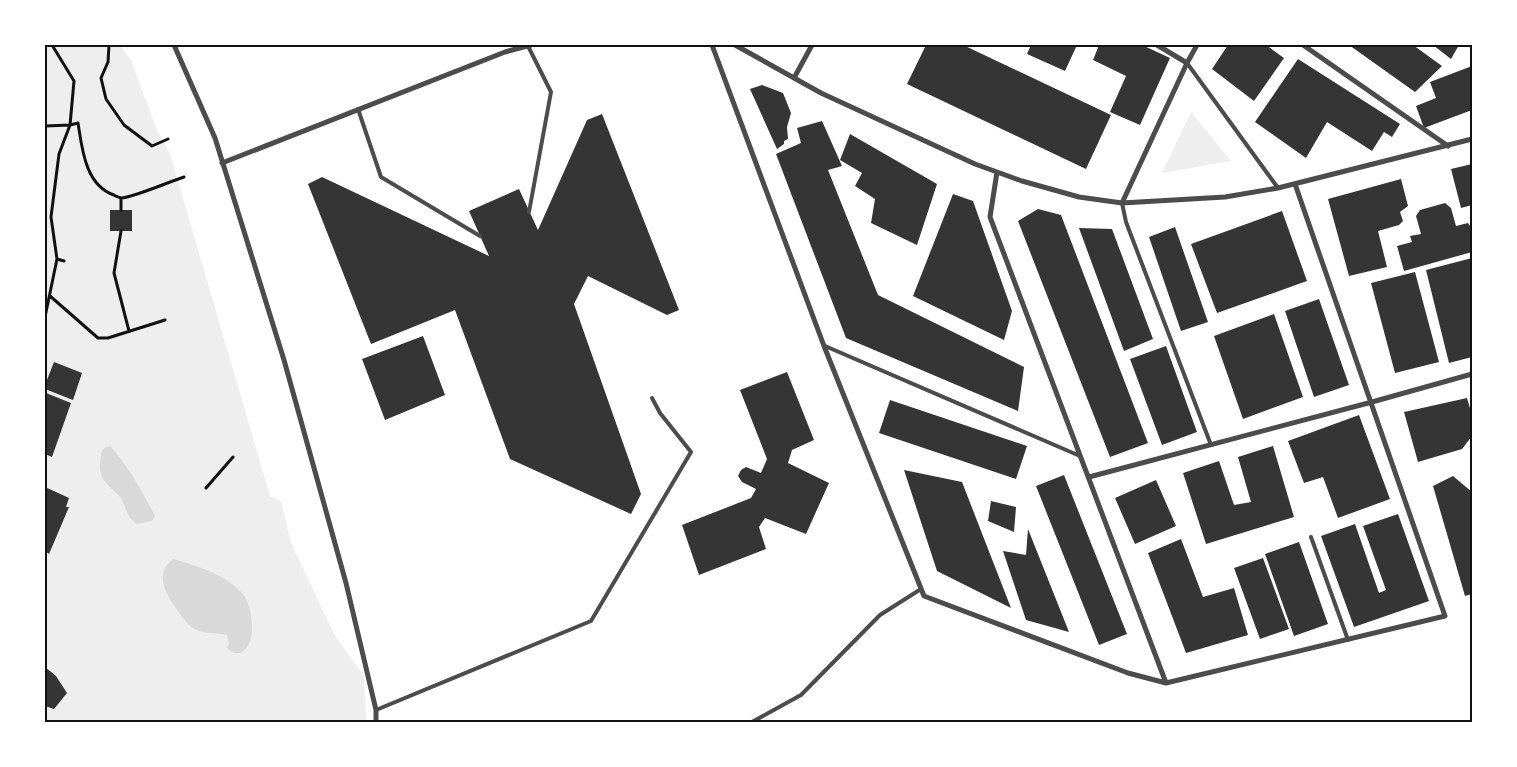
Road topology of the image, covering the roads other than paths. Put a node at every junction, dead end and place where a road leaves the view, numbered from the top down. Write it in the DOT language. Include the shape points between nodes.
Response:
graph roads {
  1 [pos="174,45"];
  2 [pos="510,45"];
  3 [pos="712,45"];
  4 [pos="735,45"];
  5 [pos="812,45"];
  6 [pos="1157,45"];
  7 [pos="1198,45"];
  8 [pos="1303,45"];
  9 [pos="530,46"];
  10 [pos="505,52"];
  11 [pos="1187,63"];
  12 [pos="794,78"];
  13 [pos="358,110"];
  14 [pos="1472,138"];
  15 [pos="1448,146"];
  16 [pos="222,162"];
  17 [pos="997,172"];
  18 [pos="1295,184"];
  19 [pos="1278,188"];
  20 [pos="1122,203"];
  21 [pos="529,212"];
  22 [pos="480,236"];
  23 [pos="824,346"];
  24 [pos="1472,374"];
  25 [pos="652,398"];
  26 [pos="1372,402"];
  27 [pos="1211,445"];
  28 [pos="1080,456"];
  29 [pos="1089,477"];
  30 [pos="1311,538"];
  31 [pos="921,589"];
  32 [pos="1348,640"];
  33 [pos="1166,683"];
  34 [pos="376,710"];
  35 [pos="376,722"];
  36 [pos="752,722"];
  1 -- 16 [label="street" via="215,138"];
  2 -- 10 [label="street"];
  3 -- 23 [label="street"];
  4 -- 12 [label="street"];
  5 -- 12 [label="street"];
  6 -- 11 [label="street"];
  7 -- 11 [label="street"];
  8 -- 15 [label="street"];
  9 -- 10 [label="street"];
  9 -- 21 [label="lane" via="551,92"];
  10 -- 13 [label="street"];
  11 -- 19 [label="lane"];
  11 -- 20 [label="street"];
  12 -- 17 [label="street"];
  13 -- 16 [label="street"];
  13 -- 22 [label="lane" via="381,177"];
  14 -- 15 [label="street"];
  15 -- 18 [label="street"];
  16 -- 34 [label="street" via="284,360 346,583"];
  17 -- 20 [label="street" via="1079,197"];
  17 -- 28 [label="street" via="990,217"];
  18 -- 19 [label="street"];
  18 -- 26 [label="street"];
  19 -- 20 [label="street" via="1225,197"];
  20 -- 27 [label="lane" via="1126,222"];
  23 -- 28 [label="lane"];
  23 -- 31 [label="street"];
  24 -- 26 [label="street"];
  25 -- 34 [label="lane" via="690,452 591,620"];
  26 -- 27 [label="street"];
  26 -- 32 [label="street" via="1446,616"];
  27 -- 29 [label="street"];
  28 -- 29 [label="street"];
  29 -- 33 [label="street"];
  30 -- 32 [label="lane"];
  31 -- 33 [label="street" via="924,596 1128,673"];
  31 -- 36 [label="lane" via="880,614 801,695"];
  32 -- 33 [label="street"];
  34 -- 35 [label="street"];
}
